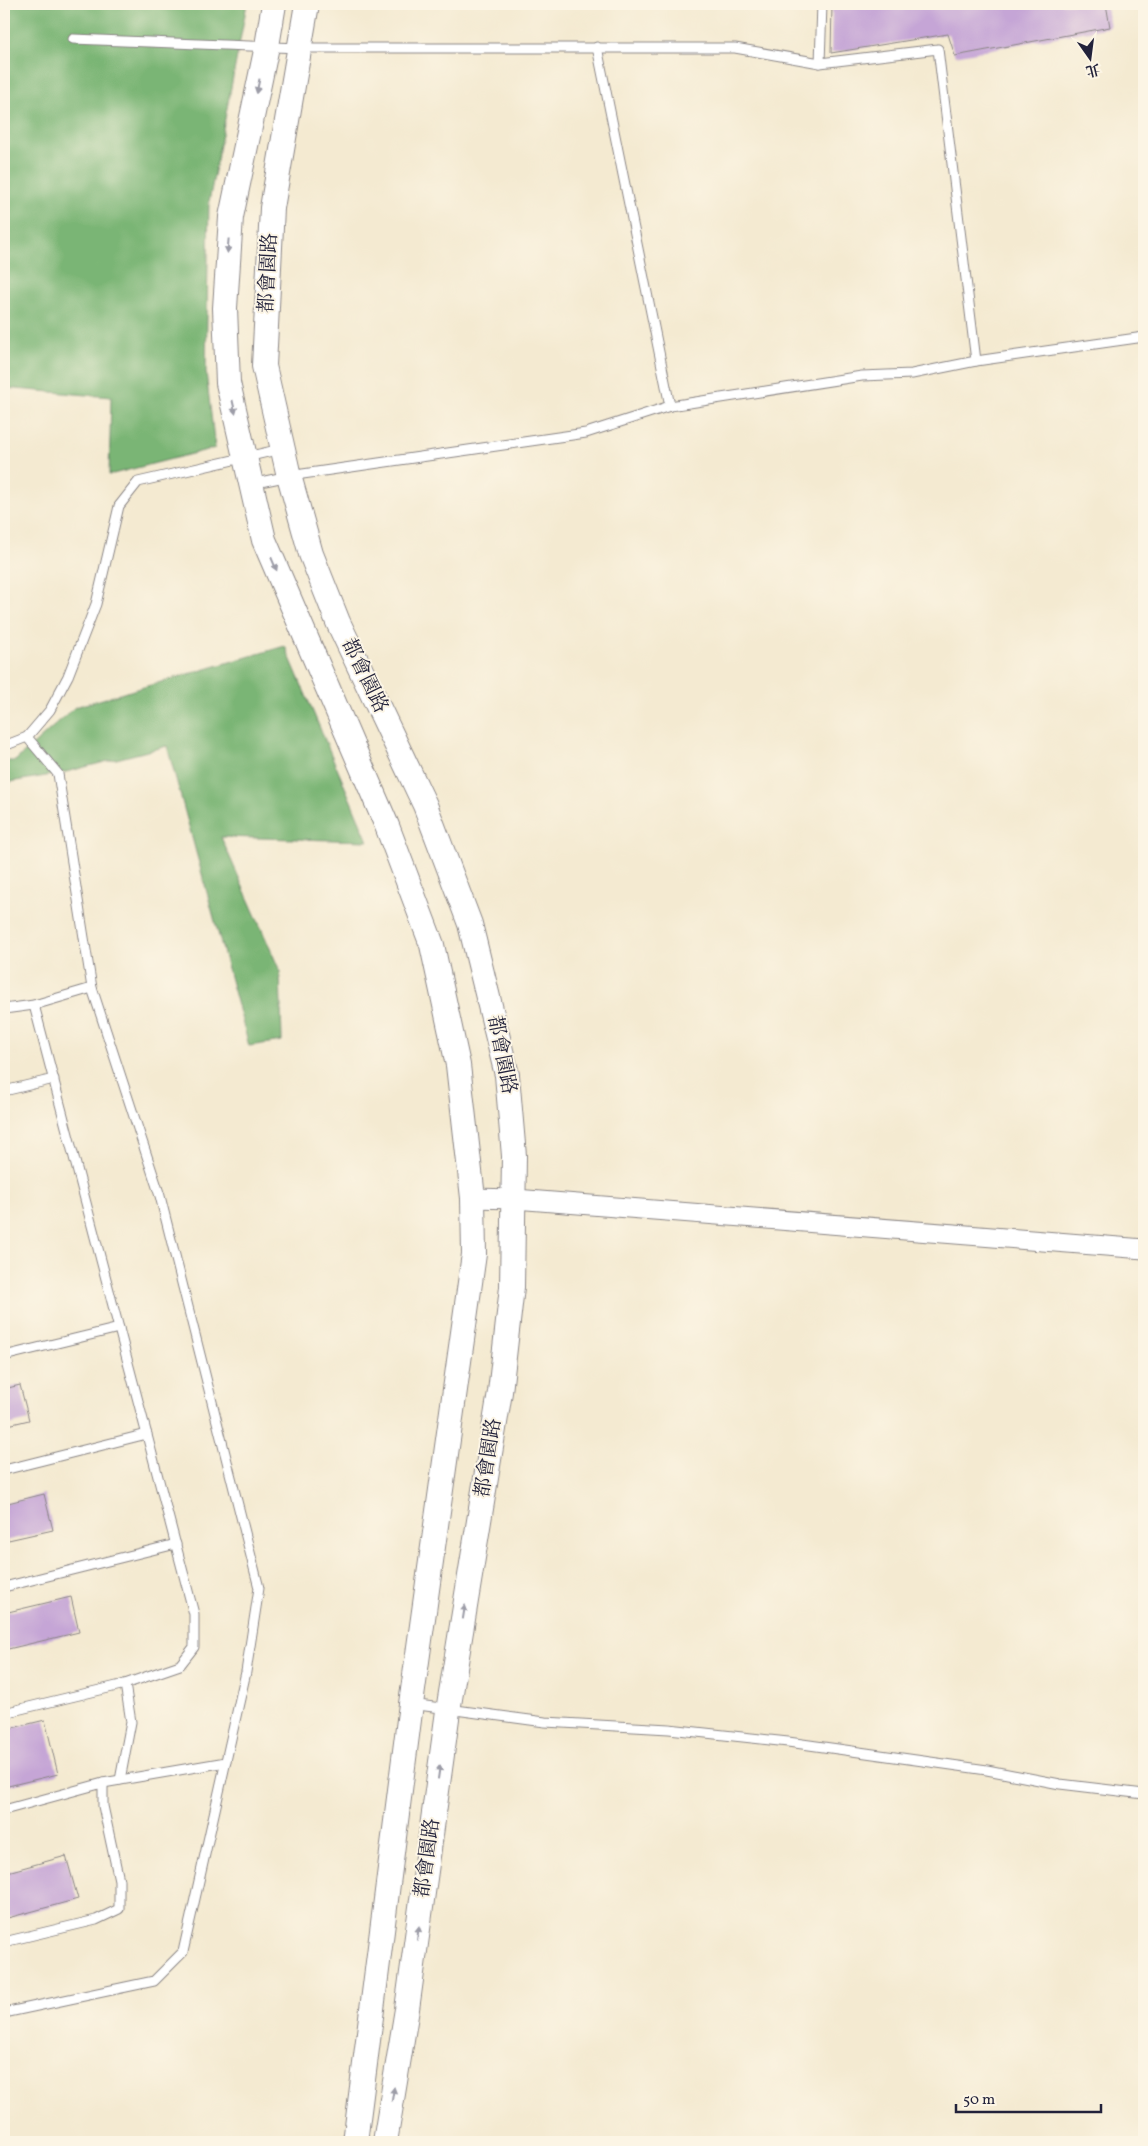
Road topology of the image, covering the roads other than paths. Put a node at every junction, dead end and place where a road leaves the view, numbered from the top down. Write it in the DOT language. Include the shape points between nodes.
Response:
graph roads {
  1 [pos="274,4"];
  2 [pos="307,4"];
  3 [pos="822,4"];
  4 [pos="73,39"];
  5 [pos="267,46"];
  6 [pos="597,47"];
  7 [pos="300,48"];
  8 [pos="820,63"];
  9 [pos="1144,337"];
  10 [pos="976,361"];
  11 [pos="670,406"];
  12 [pos="283,449"];
  13 [pos="245,457"];
  14 [pos="289,476"];
  15 [pos="251,484"];
  16 [pos="27,737"];
  17 [pos="4,746"];
  18 [pos="92,988"];
  19 [pos="34,1005"];
  20 [pos="4,1009"];
  21 [pos="54,1079"];
  22 [pos="4,1091"];
  23 [pos="472,1198"];
  24 [pos="515,1199"];
  25 [pos="1144,1249"];
  26 [pos="119,1328"];
  27 [pos="4,1356"];
  28 [pos="147,1434"];
  29 [pos="4,1470"];
  30 [pos="176,1544"];
  31 [pos="4,1587"];
  32 [pos="125,1684"];
  33 [pos="411,1704"];
  34 [pos="448,1711"];
  35 [pos="4,1713"];
  36 [pos="226,1762"];
  37 [pos="120,1780"];
  38 [pos="103,1783"];
  39 [pos="1144,1794"];
  40 [pos="4,1810"];
  41 [pos="4,1942"];
  42 [pos="4,2013"];
  43 [pos="355,2142"];
  44 [pos="385,2142"];
  1 -- 5 [label="street, 都會園路"];
  2 -- 7 [label="street, 都會園路"];
  3 -- 8 [label="lane"];
  4 -- 5 [label="lane"];
  5 -- 7 [label="lane"];
  5 -- 13 [label="street, 都會園路, one-way" via="231,217 227,260 228,383"];
  6 -- 7 [label="lane"];
  6 -- 8 [label="lane" via="735,48"];
  6 -- 11 [label="lane"];
  7 -- 12 [label="street, 都會園路" via="272,208 264,366"];
  8 -- 10 [label="lane" via="938,49"];
  9 -- 10 [label="lane"];
  10 -- 11 [label="lane" via="912,374 862,376"];
  11 -- 14 [label="lane" via="586,433"];
  12 -- 13 [label="lane"];
  12 -- 14 [label="street, 都會園路"];
  13 -- 15 [label="street, 都會園路"];
  13 -- 16 [label="lane" via="138,482 119,506 96,604 68,676 50,710"];
  14 -- 15 [label="lane"];
  14 -- 24 [label="street, 都會園路" via="311,554 334,614 425,805 470,924 507,1075"];
  15 -- 23 [label="street, 都會園路, one-way" via="264,540 387,826 432,945 458,1066"];
  16 -- 17 [label="lane"];
  16 -- 18 [label="lane" via="58,774"];
  18 -- 19 [label="lane"];
  18 -- 36 [label="lane" via="160,1196 259,1588 246,1672"];
  19 -- 20 [label="lane"];
  19 -- 21 [label="lane"];
  21 -- 22 [label="lane"];
  21 -- 26 [label="lane"];
  23 -- 24 [label="street"];
  23 -- 33 [label="street, 都會園路" via="474,1254"];
  24 -- 25 [label="street"];
  34 -- 24 [label="street, 都會園路, one-way" via="500,1392 512,1287"];
  26 -- 27 [label="lane"];
  26 -- 28 [label="lane"];
  28 -- 29 [label="lane"];
  28 -- 30 [label="lane"];
  30 -- 31 [label="lane"];
  30 -- 32 [label="lane" via="194,1614 194,1647 180,1665"];
  32 -- 35 [label="lane"];
  32 -- 37 [label="lane" via="131,1722"];
  33 -- 34 [label="lane"];
  33 -- 43 [label="street, 都會園路"];
  34 -- 39 [label="lane" via="788,1742"];
  44 -- 34 [label="street, 都會園路, one-way" via="407,2009"];
  36 -- 37 [label="lane"];
  36 -- 42 [label="lane" via="183,1952 154,1981"];
  37 -- 38 [label="lane"];
  38 -- 40 [label="lane"];
  38 -- 41 [label="lane" via="103,1806 119,1880 119,1909 96,1920"];
}
